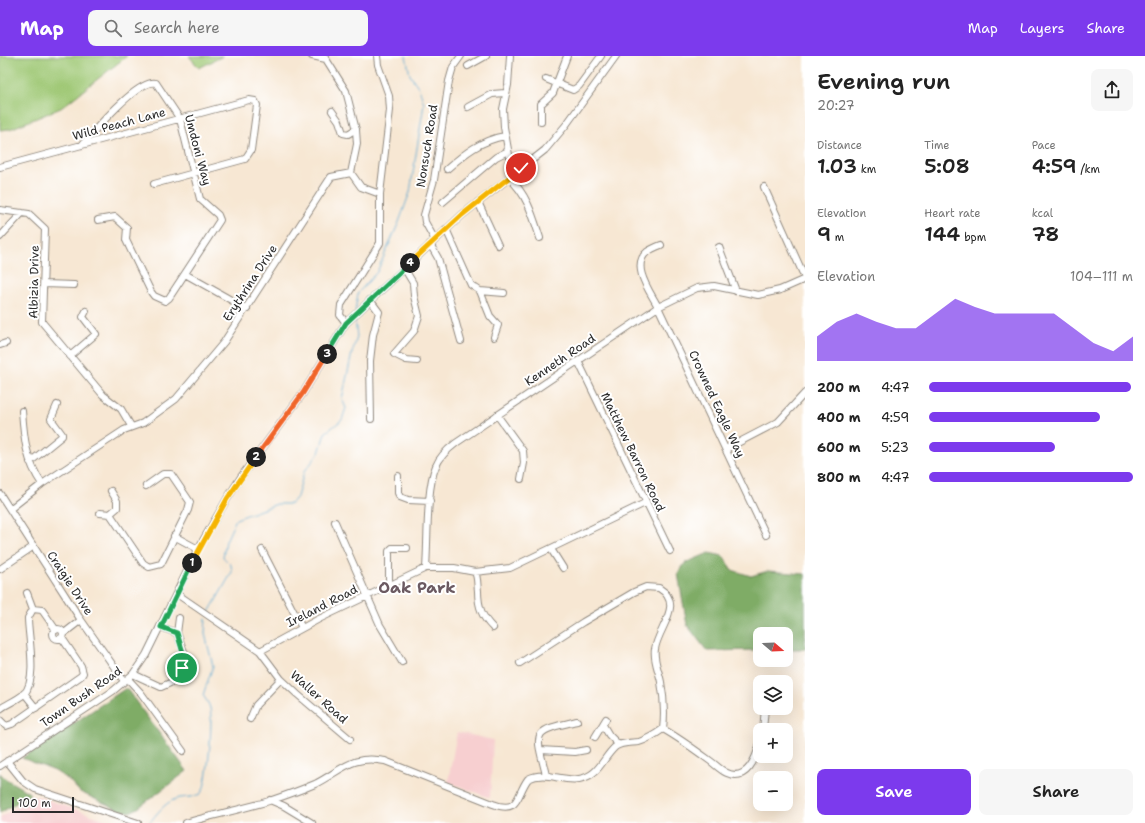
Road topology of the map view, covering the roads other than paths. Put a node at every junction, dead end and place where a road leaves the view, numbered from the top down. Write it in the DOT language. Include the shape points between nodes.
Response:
graph roads {
  1 [pos="312,56"];
  2 [pos="377,56"];
  3 [pos="461,56"];
  4 [pos="486,56"];
  5 [pos="510,56"];
  6 [pos="567,56"];
  7 [pos="601,56"];
  8 [pos="616,56"];
  9 [pos="325,57"];
  10 [pos="468,66"];
  11 [pos="546,79"];
  12 [pos="557,82"];
  13 [pos="505,93"];
  14 [pos="468,108"];
  15 [pos="332,111"];
  16 [pos="180,119"];
  17 [pos="542,122"];
  18 [pos="356,129"];
  19 [pos="505,136"];
  20 [pos="82,145"];
  21 [pos="508,151"];
  22 [pos="0,167"];
  23 [pos="521,168"];
  24 [pos="447,169"];
  25 [pos="193,173"];
  26 [pos="351,173"];
  27 [pos="509,178"];
  28 [pos="154,184"];
  29 [pos="764,187"];
  30 [pos="380,194"];
  31 [pos="443,202"];
  32 [pos="478,202"];
  33 [pos="0,210"];
  34 [pos="22,213"];
  35 [pos="98,220"];
  36 [pos="446,229"];
  37 [pos="0,237"];
  38 [pos="540,238"];
  39 [pos="433,242"];
  40 [pos="498,245"];
  41 [pos="661,245"];
  42 [pos="719,247"];
  43 [pos="404,268"];
  44 [pos="184,274"];
  45 [pos="805,278"];
  46 [pos="44,284"];
  47 [pos="74,285"];
  48 [pos="480,291"];
  49 [pos="736,291"];
  50 [pos="504,293"];
  51 [pos="370,300"];
  52 [pos="658,307"];
  53 [pos="247,309"];
  54 [pos="86,311"];
  55 [pos="348,321"];
  56 [pos="494,337"];
  57 [pos="461,341"];
  58 [pos="70,356"];
  59 [pos="417,361"];
  60 [pos="578,361"];
  61 [pos="805,393"];
  62 [pos="57,405"];
  63 [pos="22,411"];
  64 [pos="497,415"];
  65 [pos="372,418"];
  66 [pos="131,426"];
  67 [pos="726,449"];
  68 [pos="30,462"];
  69 [pos="398,476"];
  70 [pos="521,479"];
  71 [pos="42,484"];
  72 [pos="146,486"];
  73 [pos="111,491"];
  74 [pos="0,494"];
  75 [pos="430,501"];
  76 [pos="645,503"];
  77 [pos="12,509"];
  78 [pos="100,513"];
  79 [pos="110,514"];
  80 [pos="335,522"];
  81 [pos="766,535"];
  82 [pos="174,536"];
  83 [pos="34,546"];
  84 [pos="407,548"];
  85 [pos="198,549"];
  86 [pos="551,549"];
  87 [pos="262,550"];
  88 [pos="670,551"];
  89 [pos="426,568"];
  90 [pos="563,568"];
  91 [pos="0,569"];
  92 [pos="475,572"];
  93 [pos="389,584"];
  94 [pos="27,593"];
  95 [pos="177,594"];
  96 [pos="367,596"];
  97 [pos="34,609"];
  98 [pos="179,618"];
  99 [pos="80,619"];
  100 [pos="161,627"];
  101 [pos="302,628"];
  102 [pos="493,628"];
  103 [pos="60,633"];
  104 [pos="177,633"];
  105 [pos="260,651"];
  106 [pos="402,662"];
  107 [pos="520,663"];
  108 [pos="133,674"];
  109 [pos="281,678"];
  110 [pos="126,680"];
  111 [pos="24,693"];
  112 [pos="36,708"];
  113 [pos="0,709"];
  114 [pos="250,719"];
  115 [pos="0,720"];
  116 [pos="577,721"];
  117 [pos="663,729"];
  118 [pos="595,737"];
  119 [pos="350,739"];
  120 [pos="619,745"];
  121 [pos="540,750"];
  122 [pos="586,750"];
  123 [pos="183,751"];
  124 [pos="7,761"];
  125 [pos="753,763"];
  126 [pos="0,766"];
  127 [pos="546,775"];
  128 [pos="270,800"];
  129 [pos="137,823"];
  130 [pos="186,823"];
  131 [pos="312,823"];
  1 -- 9 [label="street"];
  2 -- 30 [label="street" via="389,96 390,110"];
  3 -- 39 [label="street, Nonsuch Road" via="449,81 434,180 425,210"];
  4 -- 10 [label="street"];
  5 -- 13 [label="street"];
  6 -- 12 [label="street"];
  7 -- 12 [label="street" via="576,89 569,89"];
  8 -- 23 [label="street, Town Bush Road" via="556,139"];
  9 -- 18 [label="street" via="346,91"];
  11 -- 12 [label="street"];
  12 -- 17 [label="street" via="553,93 541,104"];
  13 -- 14 [label="street" via="492,94"];
  13 -- 19 [label="street"];
  15 -- 18 [label="street" via="343,133 348,134"];
  16 -- 20 [label="street, Wild Peach Lane"];
  16 -- 20 [label="street, Umdoni Way" via="158,85 151,82 116,106"];
  16 -- 25 [label="street, Umdoni Way"];
  16 -- 25 [label="street, Wild Peach Lane" via="249,100 256,103 248,156 243,160"];
  18 -- 26 [label="street" via="357,144"];
  19 -- 21 [label="street"];
  19 -- 24 [label="street" via="482,142"];
  20 -- 22 [label="street, Wild Peach Lane"];
  21 -- 23 [label="street"];
  21 -- 31 [label="street" via="496,157"];
  23 -- 27 [label="street, Town Bush Road"];
  25 -- 28 [label="street, Wild Peach Lane"];
  25 -- 44 [label="street, Umdoni Way" via="200,199 220,220"];
  26 -- 30 [label="street" via="361,187"];
  26 -- 53 [label="street, Erythrina Drive" via="335,175 328,180"];
  27 -- 32 [label="street, Town Bush Road"];
  27 -- 38 [label="street" via="526,199"];
  29 -- 45 [label="street"];
  30 -- 55 [label="street" via="380,243 341,305 340,315"];
  32 -- 36 [label="street, Town Bush Road"];
  32 -- 40 [label="street"];
  33 -- 34 [label="street, Albizia Drive"];
  34 -- 37 [label="street"];
  34 -- 46 [label="street, Albizia Drive" via="32,216 45,229"];
  35 -- 44 [label="street, Umdoni Way" via="115,217 124,224 130,248 151,292 159,300 165,301 169,298"];
  36 -- 39 [label="street, Town Bush Road"];
  36 -- 48 [label="street" via="468,280"];
  39 -- 43 [label="street, Town Bush Road"];
  39 -- 57 [label="street, Nonsuch Road"];
  41 -- 52 [label="street, Crowned Eagle Way" via="646,253 640,266 641,275"];
  42 -- 49 [label="street"];
  43 -- 51 [label="street, Town Bush Road"];
  43 -- 59 [label="street" via="413,283 419,316 414,331 394,354 406,360"];
  44 -- 53 [label="street"];
  45 -- 49 [label="street, Kenneth Road" via="765,295"];
  46 -- 47 [label="street"];
  46 -- 58 [label="street, Albizia Drive" via="42,322"];
  48 -- 50 [label="street"];
  48 -- 56 [label="street" via="490,316 498,325"];
  49 -- 52 [label="street, Kenneth Road" via="714,286 698,288"];
  51 -- 55 [label="street, Town Bush Road"];
  51 -- 65 [label="street" via="379,312 370,361"];
  52 -- 60 [label="street, Kenneth Road"];
  52 -- 67 [label="street, Crowned Eagle Way"];
  53 -- 66 [label="street, Erythrina Drive" via="224,342 176,399 143,423"];
  54 -- 58 [label="street" via="83,317 96,334"];
  55 -- 85 [label="street, Town Bush Road" via="303,393 241,477"];
  58 -- 66 [label="street, Albizia Drive" via="103,395 121,409"];
  60 -- 64 [label="street, Kenneth Road"];
  60 -- 76 [label="street, Matthew Barron Road"];
  61 -- 67 [label="street" via="774,424"];
  62 -- 68 [label="street" via="51,419 62,436"];
  63 -- 68 [label="street" via="25,446"];
  64 -- 70 [label="street" via="523,451"];
  64 -- 75 [label="street, Kenneth Road" via="441,456 435,467"];
  66 -- 71 [label="street, Erythrina Drive"];
  67 -- 81 [label="street, Crowned Eagle Way"];
  68 -- 71 [label="street"];
  69 -- 75 [label="street" via="400,497"];
  71 -- 77 [label="street, Erythrina Drive"];
  72 -- 82 [label="street" via="163,474 171,474 189,499 188,510"];
  73 -- 79 [label="street" via="118,504"];
  74 -- 77 [label="street, Craigie Drive"];
  75 -- 89 [label="street, Kenneth Road"];
  76 -- 86 [label="street, Ireland Road"];
  76 -- 88 [label="street, Matthew Barron Road"];
  77 -- 83 [label="street, Craigie Drive"];
  78 -- 79 [label="street"];
  79 -- 82 [label="street" via="143,563 149,567 161,564"];
  80 -- 96 [label="street"];
  82 -- 85 [label="street"];
  83 -- 91 [label="street"];
  83 -- 99 [label="street, Craigie Drive"];
  84 -- 93 [label="street" via="392,548 389,551"];
  85 -- 95 [label="street, Town Bush Road"];
  86 -- 90 [label="street"];
  86 -- 92 [label="street, Ireland Road" via="510,568"];
  87 -- 101 [label="street"];
  89 -- 92 [label="street, Ireland Road" via="454,568"];
  89 -- 93 [label="street, Ireland Road"];
  92 -- 102 [label="street" via="480,611"];
  93 -- 96 [label="street, Ireland Road"];
  94 -- 97 [label="street"];
  95 -- 100 [label="street, Town Bush Road"];
  95 -- 105 [label="street"];
  96 -- 101 [label="street, Ireland Road"];
  96 -- 106 [label="street" via="380,625"];
  97 -- 103 [label="street" via="44,613"];
  97 -- 111 [label="street" via="28,618 31,671"];
  98 -- 104 [label="street"];
  99 -- 103 [label="street"];
  99 -- 110 [label="street, Craigie Drive"];
  100 -- 104 [label="street"];
  100 -- 108 [label="street, Town Bush Road"];
  101 -- 105 [label="street, Ireland Road"];
  103 -- 112 [label="street" via="83,673 78,680"];
  104 -- 108 [label="street" via="184,652 184,665 170,683 161,688"];
  105 -- 109 [label="street, Waller Road"];
  107 -- 117 [label="street" via="634,592 646,587 659,588 668,598 670,609 654,652 665,708"];
  108 -- 110 [label="street, Town Bush Road"];
  109 -- 114 [label="street" via="256,705"];
  109 -- 119 [label="street, Waller Road" via="296,694"];
  110 -- 123 [label="street, Craigie Drive" via="141,693"];
  110 -- 124 [label="street, Town Bush Road"];
  111 -- 112 [label="street"];
  111 -- 113 [label="street"];
  112 -- 115 [label="street" via="8,726 4,726"];
  116 -- 121 [label="street" via="545,729 539,736"];
  117 -- 120 [label="street" via="640,741"];
  117 -- 125 [label="street" via="688,743 720,769 732,775 748,770"];
  118 -- 120 [label="street" via="605,722 609,735"];
  120 -- 127 [label="street" via="596,772 586,778 578,780"];
  121 -- 122 [label="street"];
  121 -- 127 [label="street"];
  124 -- 126 [label="street, Town Bush Road"];
  124 -- 129 [label="street" via="23,781 35,790"];
  127 -- 128 [label="street" via="528,779 515,804 503,807 385,761 371,759 354,762 315,783"];
  128 -- 130 [label="street"];
  128 -- 131 [label="street"];
}
